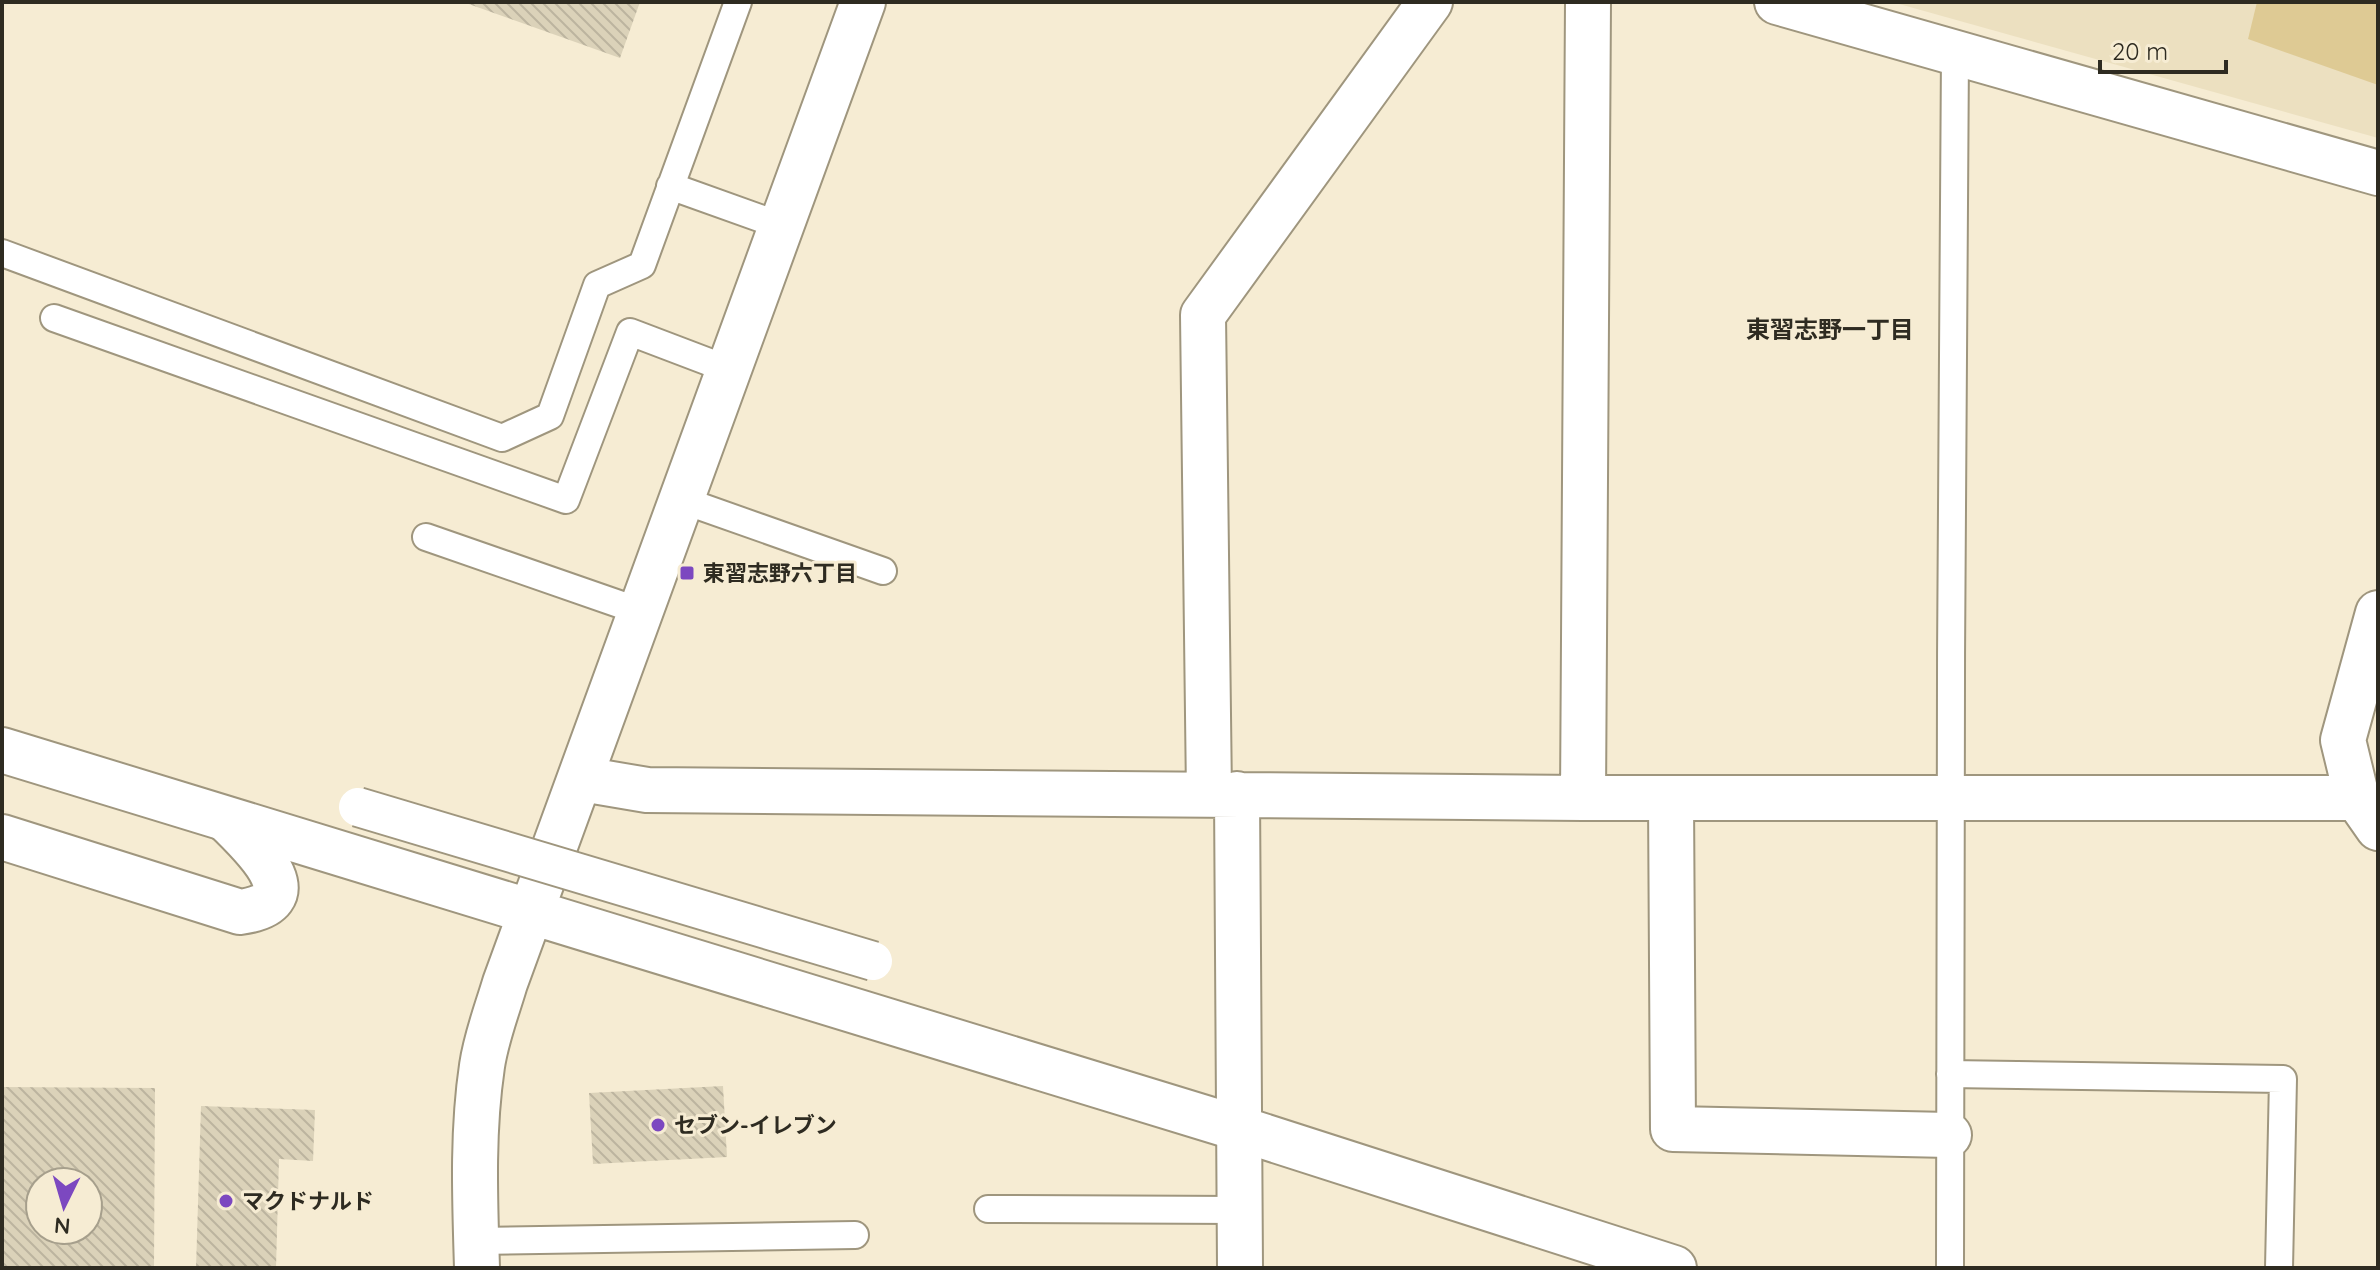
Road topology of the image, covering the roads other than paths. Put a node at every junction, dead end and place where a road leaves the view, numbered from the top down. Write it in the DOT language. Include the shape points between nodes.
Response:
graph roads {
  1 [pos="738,2"];
  2 [pos="1430,2"];
  3 [pos="1588,2"];
  4 [pos="1777,2"];
  5 [pos="857,3"];
  6 [pos="1955,52"];
  7 [pos="2378,173"];
  8 [pos="670,186"];
  9 [pos="782,226"];
  10 [pos="2,253"];
  11 [pos="54,318"];
  12 [pos="730,370"];
  13 [pos="682,500"];
  14 [pos="426,537"];
  15 [pos="883,571"];
  16 [pos="642,612"];
  17 [pos="2378,613"];
  18 [pos="2,750"];
  19 [pos="582,779"];
  20 [pos="1223,794"];
  21 [pos="1583,798"];
  22 [pos="1671,798"];
  23 [pos="1949,798"];
  24 [pos="358,807"];
  25 [pos="2367,813"];
  26 [pos="227,820"];
  27 [pos="2,837"];
  28 [pos="530,913"];
  29 [pos="873,961"];
  30 [pos="1950,1074"];
  31 [pos="1241,1129"];
  32 [pos="1949,1135"];
  33 [pos="988,1209"];
  34 [pos="1240,1210"];
  35 [pos="855,1235"];
  36 [pos="476,1254"];
  37 [pos="1240,1268"];
  38 [pos="1674,1268"];
  39 [pos="1950,1268"];
  40 [pos="2279,1268"];
  1 -- 8 [label="lane"];
  2 -- 20 [label="street" via="1203,315"];
  3 -- 21 [label="street"];
  4 -- 6 [label="street"];
  5 -- 9 [label="street"];
  6 -- 7 [label="street"];
  6 -- 23 [label="lane"];
  8 -- 9 [label="lane"];
  8 -- 10 [label="lane" via="642,265 597,285 550,416 502,438"];
  9 -- 12 [label="street"];
  11 -- 12 [label="lane" via="566,500 630,332"];
  12 -- 13 [label="street"];
  13 -- 15 [label="lane"];
  13 -- 16 [label="street"];
  14 -- 16 [label="lane"];
  16 -- 19 [label="street"];
  17 -- 25 [label="street" via="2343,740"];
  18 -- 26 [label="street"];
  19 -- 20 [label="street" via="647,790"];
  19 -- 28 [label="street"];
  20 -- 21 [label="street"];
  20 -- 31 [label="street"];
  21 -- 22 [label="street"];
  22 -- 23 [label="street"];
  22 -- 32 [label="street" via="1673,1129"];
  23 -- 25 [label="street"];
  23 -- 30 [label="lane"];
  24 -- 29 [label="street, bridge"];
  26 -- 27 [label="street" via="262,855 276,878 270,900 259,910 240,912"];
  26 -- 28 [label="street"];
  28 -- 31 [label="street"];
  28 -- 36 [label="street" via="483,1062 476,1129"];
  30 -- 32 [label="lane"];
  30 -- 40 [label="lane" via="2283,1079"];
  31 -- 34 [label="street"];
  31 -- 38 [label="street"];
  32 -- 39 [label="lane"];
  33 -- 34 [label="lane"];
  34 -- 37 [label="street"];
  35 -- 36 [label="lane"];
}
